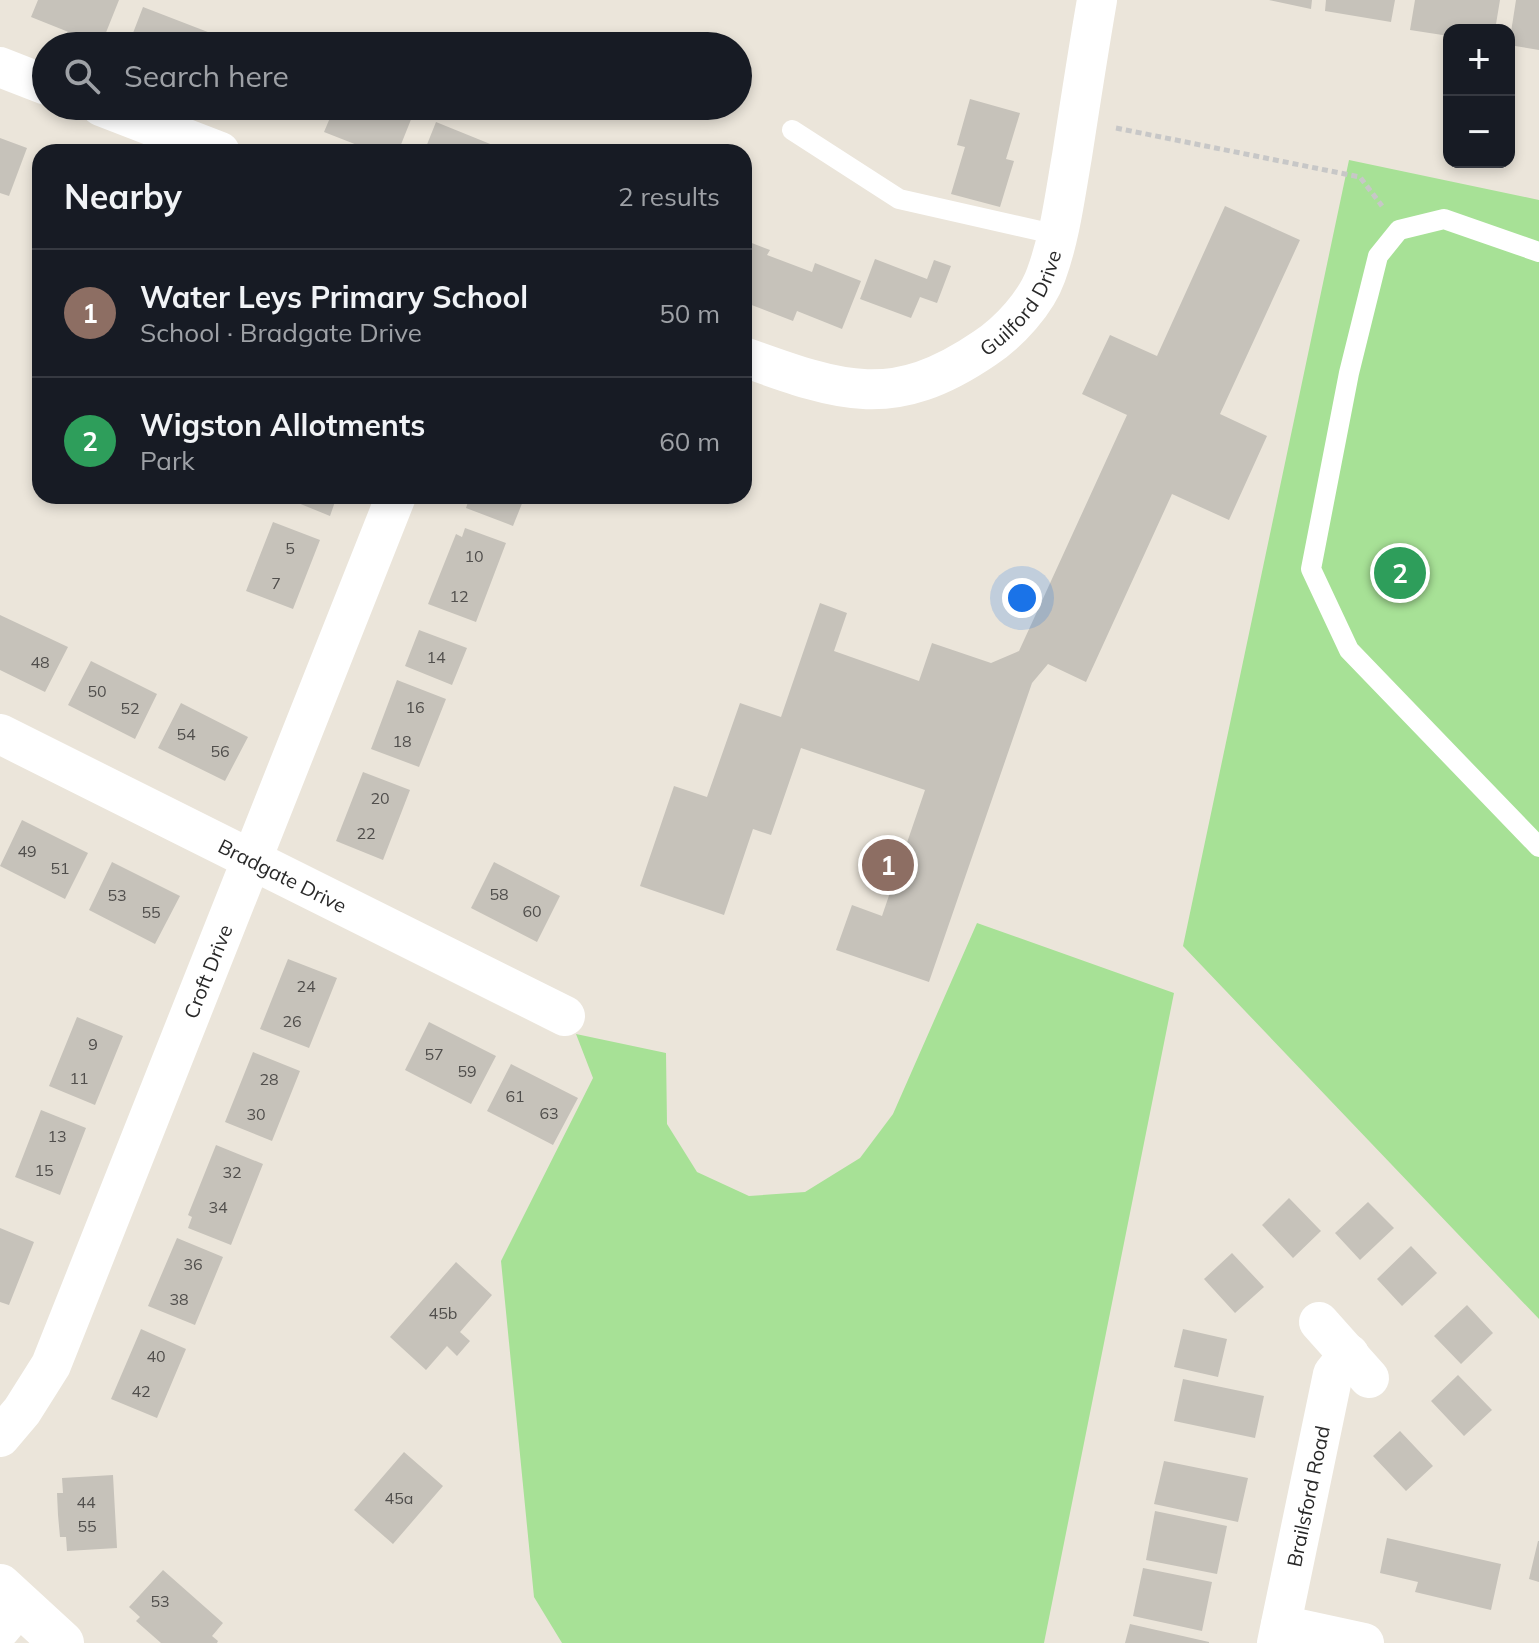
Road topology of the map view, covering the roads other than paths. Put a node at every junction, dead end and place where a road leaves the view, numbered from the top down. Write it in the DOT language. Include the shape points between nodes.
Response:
graph roads {
  1 [pos="1097,0"];
  2 [pos="0,67"];
  3 [pos="32,80"];
  4 [pos="137,120"];
  5 [pos="792,130"];
  6 [pos="199,144"];
  7 [pos="1058,235"];
  8 [pos="1539,252"];
  9 [pos="752,360"];
  10 [pos="393,504"];
  11 [pos="0,734"];
  12 [pos="1539,847"];
  13 [pos="251,860"];
  14 [pos="565,1016"];
  15 [pos="1319,1322"];
  16 [pos="0,1437"];
  17 [pos="7,1607"];
  18 [pos="1279,1634"];
  19 [pos="62,1643"];
  20 [pos="1364,1643"];
  1 -- 7 [label="street, Guilford Drive"];
  2 -- 3 [label="street"];
  4 -- 6 [label="street"];
  5 -- 7 [label="lane" via="899,199"];
  7 -- 9 [label="street, Guilford Drive" via="1045,278 1001,337 924,382 884,390 839,387"];
  8 -- 12 [label="lane" via="1444,219 1399,230 1378,256 1311,569 1349,650"];
  10 -- 13 [label="street, Croft Drive"];
  11 -- 13 [label="street, Bradgate Drive"];
  13 -- 14 [label="street, Bradgate Drive"];
  13 -- 16 [label="street, Croft Drive" via="51,1365"];
  15 -- 18 [label="street, Brailsford Road" via="1359,1366 1333,1374"];
  17 -- 19 [label="street"];
  18 -- 20 [label="street"];
}
